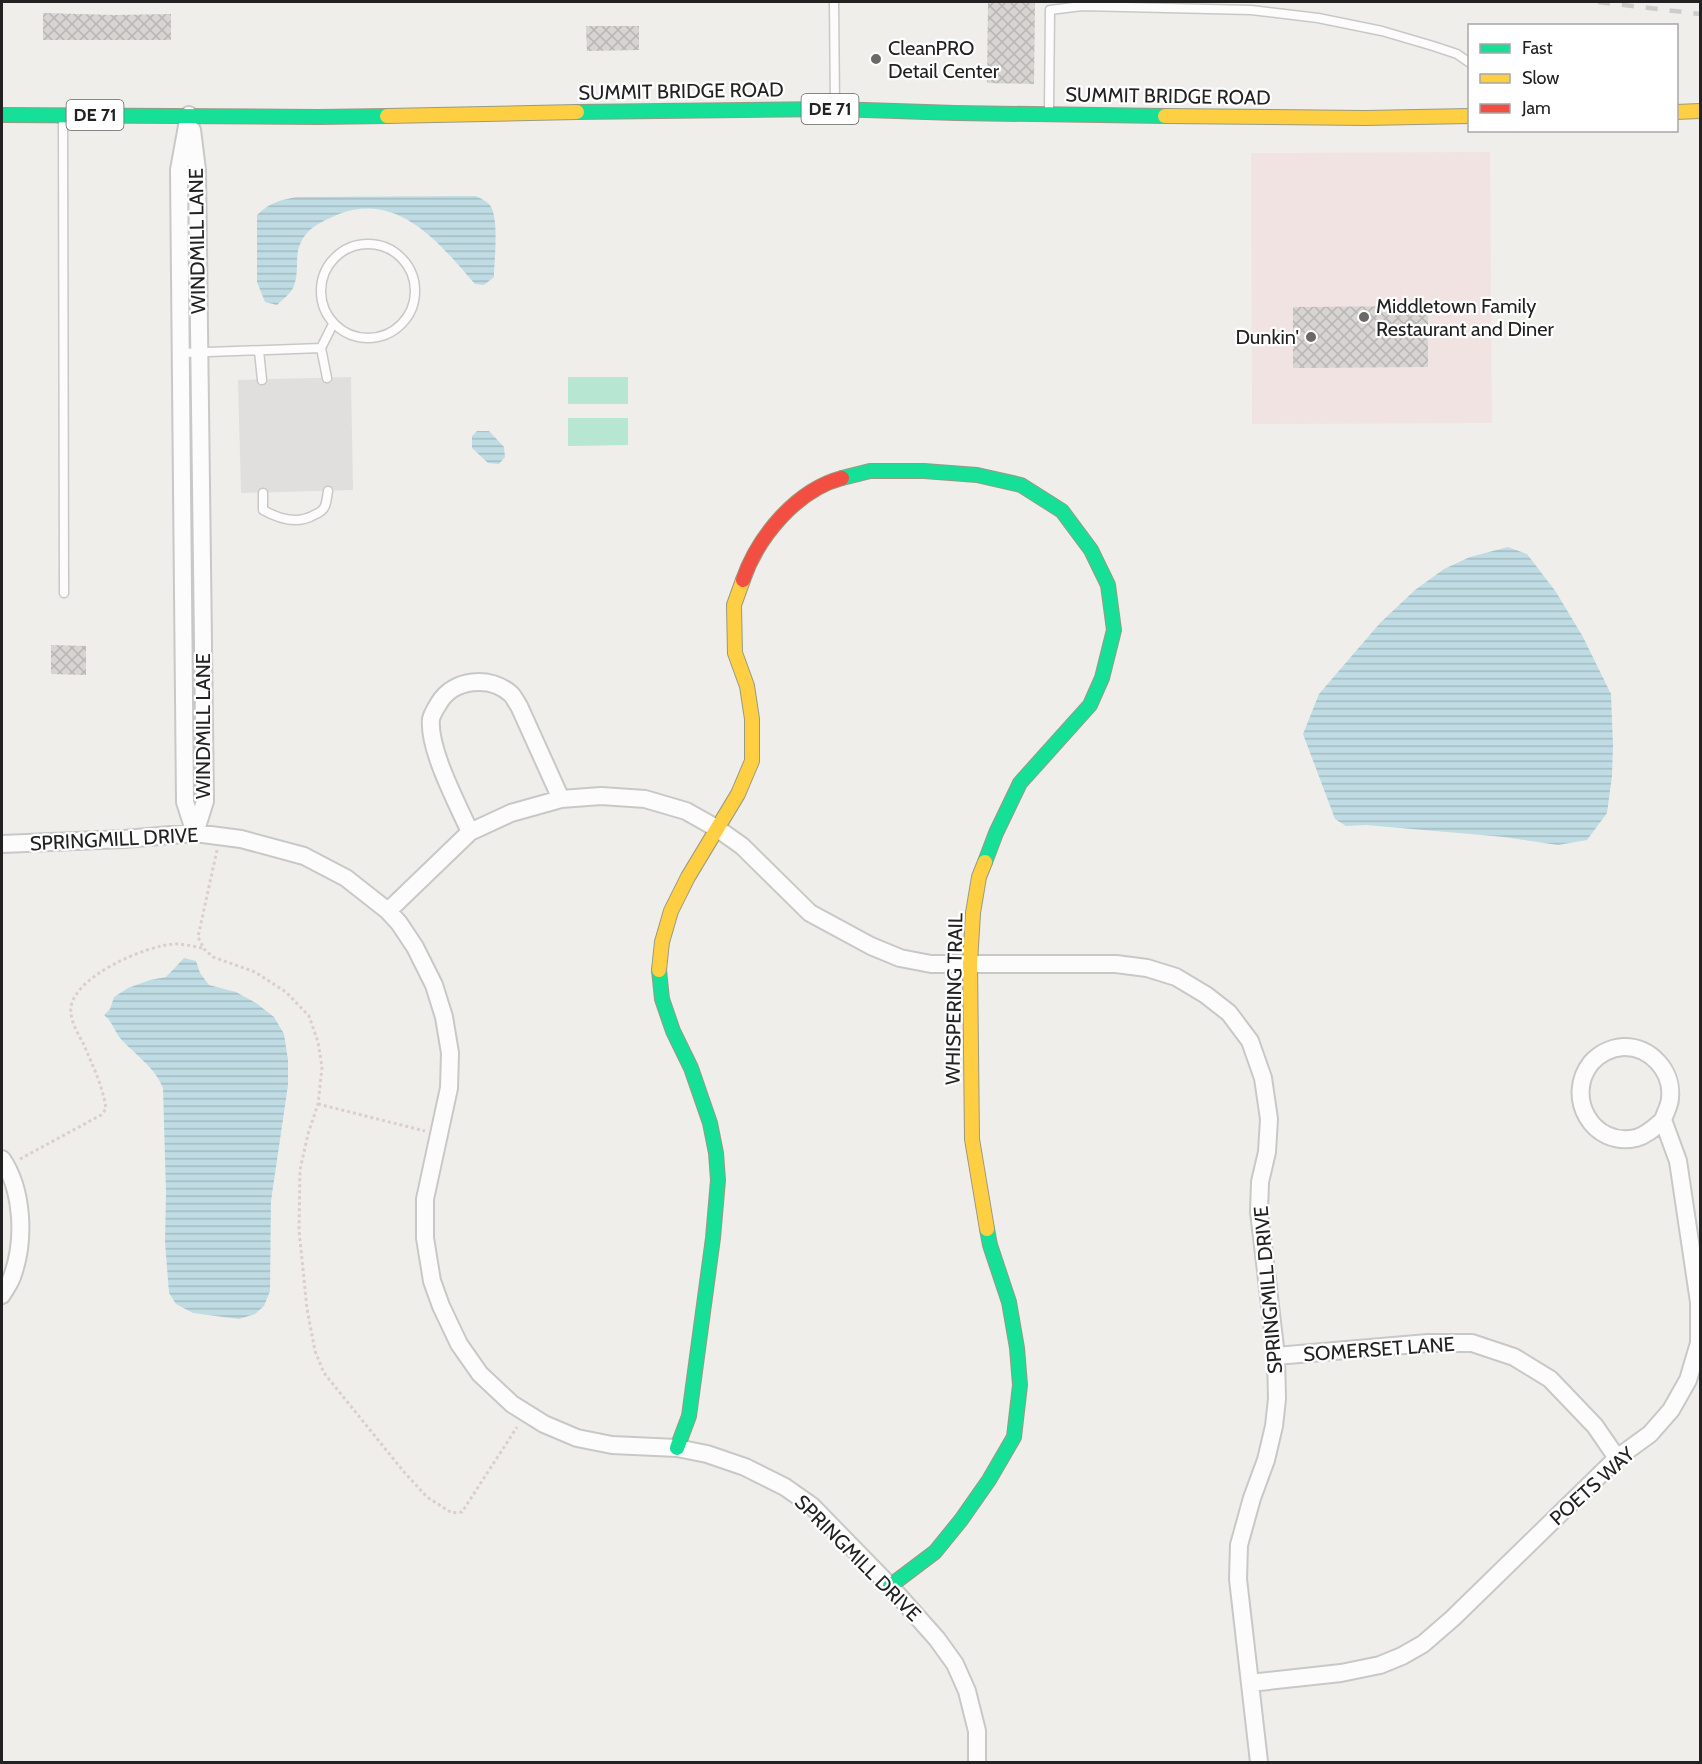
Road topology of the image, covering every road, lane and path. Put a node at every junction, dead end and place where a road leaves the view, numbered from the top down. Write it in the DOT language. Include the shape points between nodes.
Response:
graph roads {
  1 [pos="834,2"];
  2 [pos="1468,62"];
  3 [pos="835,109"];
  4 [pos="1701,111"];
  5 [pos="1678,112"];
  6 [pos="1049,114"];
  7 [pos="2,115"];
  8 [pos="63,115"];
  9 [pos="189,115"];
  10 [pos="1468,116"];
  11 [pos="333,324"];
  12 [pos="321,348"];
  13 [pos="259,351"];
  14 [pos="181,353"];
  15 [pos="199,354"];
  16 [pos="327,378"];
  17 [pos="262,380"];
  18 [pos="328,491"];
  19 [pos="263,493"];
  20 [pos="64,593"];
  21 [pos="561,799"];
  22 [pos="718,829"];
  23 [pos="470,832"];
  24 [pos="195,833"];
  25 [pos="221,836"];
  26 [pos="2,844"];
  27 [pos="388,911"];
  28 [pos="204,948"];
  29 [pos="970,963"];
  30 [pos="318,1104"];
  31 [pos="1663,1120"];
  32 [pos="438,1135"];
  33 [pos="5,1164"];
  34 [pos="2,1295"];
  35 [pos="1276,1356"];
  36 [pos="526,1413"];
  37 [pos="677,1448"];
  38 [pos="1617,1458"];
  39 [pos="890,1586"];
  40 [pos="1250,1683"];
  41 [pos="977,1762"];
  42 [pos="1259,1762"];
  1 -- 3 [label="lane"];
  2 -- 6 [label="lane" via="1457,54 1382,31 1318,18 1251,10 1082,6 1050,10"];
  3 -- 6 [label="street, SUMMIT BRIDGE ROAD / DE 71"];
  3 -- 9 [label="street, SUMMIT BRIDGE ROAD / DE 71" via="318,117"];
  4 -- 5 [label="street"];
  6 -- 10 [label="street, SUMMIT BRIDGE ROAD / DE 71"];
  7 -- 8 [label="street, SUMMIT BRIDGE ROAD / DE 71"];
  8 -- 9 [label="street, SUMMIT BRIDGE ROAD / DE 71"];
  8 -- 20 [label="lane"];
  9 -- 14 [label="street, WINDMILL LANE" via="179,170"];
  9 -- 15 [label="street, WINDMILL LANE" via="197,170"];
  11 -- 11 [label="lane" via="351,336 367,339 390,334 406,321 413,305 414,282 405,262 376,244 344,250 333,259 321,281 320,294"];
  11 -- 12 [label="lane"];
  12 -- 13 [label="lane"];
  12 -- 16 [label="lane"];
  13 -- 15 [label="lane"];
  13 -- 17 [label="lane"];
  14 -- 15 [label="lane"];
  14 -- 24 [label="street, WINDMILL LANE" via="185,802"];
  15 -- 24 [label="street, WINDMILL LANE" via="205,801"];
  18 -- 19 [label="lane" via="321,512 301,521 263,510"];
  21 -- 22 [label="street, SPRINGMILL DRIVE" via="645,799 686,811"];
  21 -- 23 [label="street, SPRINGMILL DRIVE" via="511,813"];
  21 -- 23 [label="street" via="512,695 485,682 455,687 437,705 431,717 431,730 439,761"];
  22 -- 29 [label="street, SPRINGMILL DRIVE" via="742,846 810,914 838,929 900,958 931,964"];
  22 -- 29 [label="street, WHISPERING TRAIL" via="752,761 752,719 747,686 735,653 734,605 747,567 765,537 792,506 827,482 870,471 977,474 1022,485 1062,511 1091,550 1108,585 1114,630 1102,678 1090,705 1020,783 996,833 979,877"];
  22 -- 37 [label="street, WHISPERING TRAIL" via="671,911 659,970 662,999 710,1123 718,1180 689,1416"];
  23 -- 27 [label="street, SPRINGMILL DRIVE"];
  24 -- 25 [label="street, SPRINGMILL DRIVE"];
  24 -- 26 [label="street, SPRINGMILL DRIVE"];
  25 -- 27 [label="street, SPRINGMILL DRIVE" via="304,856 346,878"];
  25 -- 28 [label="path" via="198,937"];
  27 -- 32 [label="street, SPRINGMILL DRIVE" via="415,947 434,985 444,1017 450,1053 449,1088"];
  28 -- 30 [label="path" via="213,957 255,972 286,992 309,1016 322,1067"];
  28 -- 33 [label="path" via="175,944 134,955 94,976 78,992 70,1012 106,1108 101,1115"];
  29 -- 35 [label="street, SPRINGMILL DRIVE" via="1116,964 1147,968 1176,977 1229,1013 1250,1041 1263,1078 1268,1109 1259,1212"];
  29 -- 39 [label="street, WHISPERING TRAIL" via="972,1139 990,1245 1009,1302 1017,1348 1020,1384 1014,1437 978,1496 935,1552"];
  30 -- 32 [label="path"];
  30 -- 36 [label="path" via="300,1170 299,1230 307,1309 315,1352 324,1374 404,1472 427,1497 452,1514 462,1512"];
  31 -- 31 [label="street" via="1671,1099 1670,1082 1662,1066 1645,1051 1619,1047 1595,1058 1585,1071 1579,1093 1583,1112 1599,1131 1618,1138 1636,1138"];
  31 -- 38 [label="street, POETS WAY" via="1678,1161 1699,1302 1699,1344 1688,1380 1671,1410 1650,1434"];
  32 -- 36 [label="street, SPRINGMILL DRIVE" via="425,1199 425,1238 432,1281 459,1344 480,1374"];
  33 -- 34 [label="street" via="17,1192 21,1234 13,1275"];
  35 -- 38 [label="street, SOMERSET LANE" via="1428,1342 1472,1343 1514,1357 1550,1379 1595,1426"];
  35 -- 40 [label="street, SPRINGMILL DRIVE" via="1274,1426 1239,1545 1238,1579"];
  36 -- 37 [label="street, SPRINGMILL DRIVE" via="577,1438 612,1445"];
  37 -- 39 [label="street, SPRINGMILL DRIVE" via="745,1467 785,1487 812,1506"];
  38 -- 40 [label="street, POETS WAY" via="1423,1644 1380,1665"];
  39 -- 41 [label="street, SPRINGMILL DRIVE" via="955,1664 977,1731"];
  40 -- 42 [label="street, SPRINGMILL DRIVE"];
}
